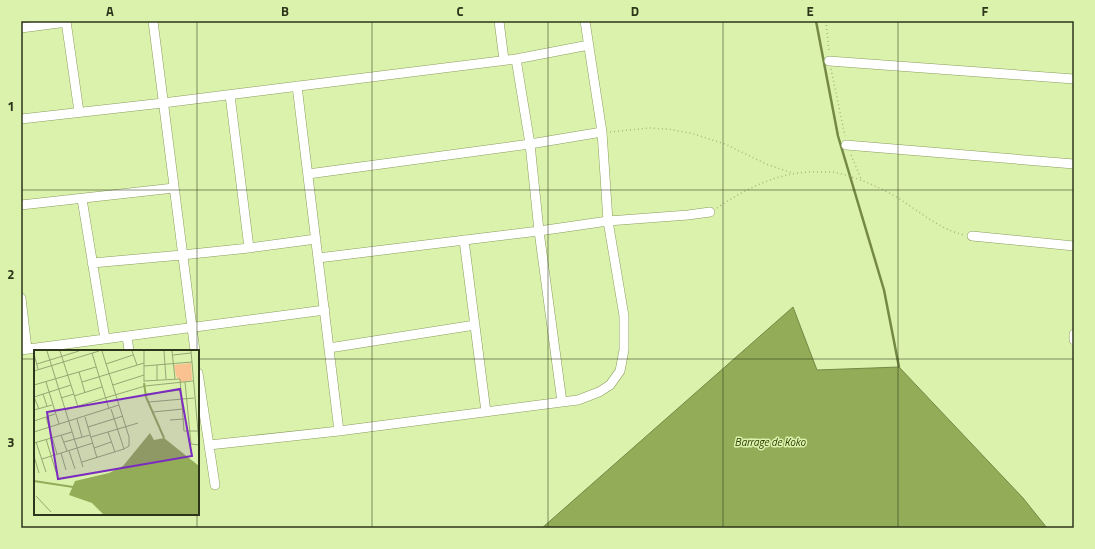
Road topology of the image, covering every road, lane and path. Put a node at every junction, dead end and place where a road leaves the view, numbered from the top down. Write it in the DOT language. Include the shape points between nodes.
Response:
graph roads {
  1 [pos="153,21"];
  2 [pos="499,21"];
  3 [pos="585,21"];
  4 [pos="826,21"];
  5 [pos="66,22"];
  6 [pos="21,28"];
  7 [pos="589,45"];
  8 [pos="516,59"];
  9 [pos="504,60"];
  10 [pos="829,61"];
  11 [pos="1074,79"];
  12 [pos="297,86"];
  13 [pos="230,95"];
  14 [pos="163,103"];
  15 [pos="79,112"];
  16 [pos="21,119"];
  17 [pos="602,132"];
  18 [pos="530,144"];
  19 [pos="846,145"];
  20 [pos="1074,164"];
  21 [pos="792,173"];
  22 [pos="308,174"];
  23 [pos="862,181"];
  24 [pos="174,188"];
  25 [pos="82,199"];
  26 [pos="21,206"];
  27 [pos="710,212"];
  28 [pos="608,221"];
  29 [pos="539,231"];
  30 [pos="972,236"];
  31 [pos="316,239"];
  32 [pos="464,240"];
  33 [pos="1074,246"];
  34 [pos="249,248"];
  35 [pos="182,255"];
  36 [pos="318,258"];
  37 [pos="92,263"];
  38 [pos="21,298"];
  39 [pos="325,310"];
  40 [pos="475,325"];
  41 [pos="191,328"];
  42 [pos="1074,334"];
  43 [pos="127,336"];
  44 [pos="105,339"];
  45 [pos="1074,340"];
  46 [pos="55,348"];
  47 [pos="329,348"];
  48 [pos="24,349"];
  49 [pos="129,350"];
  50 [pos="195,350"];
  51 [pos="199,380"];
  52 [pos="562,402"];
  53 [pos="486,412"];
  54 [pos="339,431"];
  55 [pos="209,445"];
  56 [pos="214,485"];
  1 -- 14 [label="street"];
  2 -- 9 [label="street"];
  3 -- 7 [label="street"];
  4 -- 10 [label="path"];
  5 -- 6 [label="street"];
  5 -- 15 [label="street"];
  7 -- 8 [label="street"];
  7 -- 17 [label="street"];
  8 -- 9 [label="street"];
  8 -- 18 [label="street"];
  9 -- 12 [label="street"];
  10 -- 11 [label="street"];
  10 -- 19 [label="path"];
  12 -- 13 [label="street"];
  12 -- 22 [label="street"];
  13 -- 14 [label="street"];
  13 -- 34 [label="street"];
  14 -- 15 [label="street"];
  14 -- 24 [label="street"];
  15 -- 16 [label="street"];
  17 -- 18 [label="street"];
  17 -- 21 [label="path" via="668,128 725,144 766,164"];
  17 -- 28 [label="street"];
  18 -- 22 [label="street"];
  18 -- 29 [label="street"];
  19 -- 20 [label="street"];
  19 -- 23 [label="path"];
  21 -- 23 [label="path" via="832,172"];
  21 -- 27 [label="path" via="750,188"];
  22 -- 31 [label="street"];
  23 -- 30 [label="path" via="884,190 950,231"];
  24 -- 25 [label="street"];
  24 -- 35 [label="street"];
  25 -- 26 [label="street"];
  25 -- 37 [label="street"];
  27 -- 28 [label="street"];
  28 -- 29 [label="street"];
  28 -- 52 [label="street" via="624,316 624,350 620,371 610,385 599,392 578,400"];
  29 -- 32 [label="street"];
  29 -- 52 [label="street"];
  30 -- 33 [label="street"];
  31 -- 34 [label="street"];
  31 -- 36 [label="street"];
  32 -- 36 [label="street"];
  32 -- 40 [label="street"];
  34 -- 35 [label="street"];
  35 -- 37 [label="street"];
  35 -- 41 [label="street"];
  36 -- 39 [label="street"];
  37 -- 44 [label="street"];
  38 -- 48 [label="street"];
  39 -- 41 [label="street"];
  39 -- 47 [label="street"];
  40 -- 47 [label="street"];
  40 -- 53 [label="street"];
  41 -- 43 [label="street"];
  41 -- 50 [label="street"];
  42 -- 45 [label="street"];
  43 -- 44 [label="street"];
  43 -- 49 [label="street"];
  44 -- 46 [label="street"];
  46 -- 48 [label="street"];
  47 -- 54 [label="street"];
  51 -- 55 [label="street"];
  52 -- 53 [label="street"];
  53 -- 54 [label="street"];
  54 -- 55 [label="street"];
  55 -- 56 [label="street"];
}
